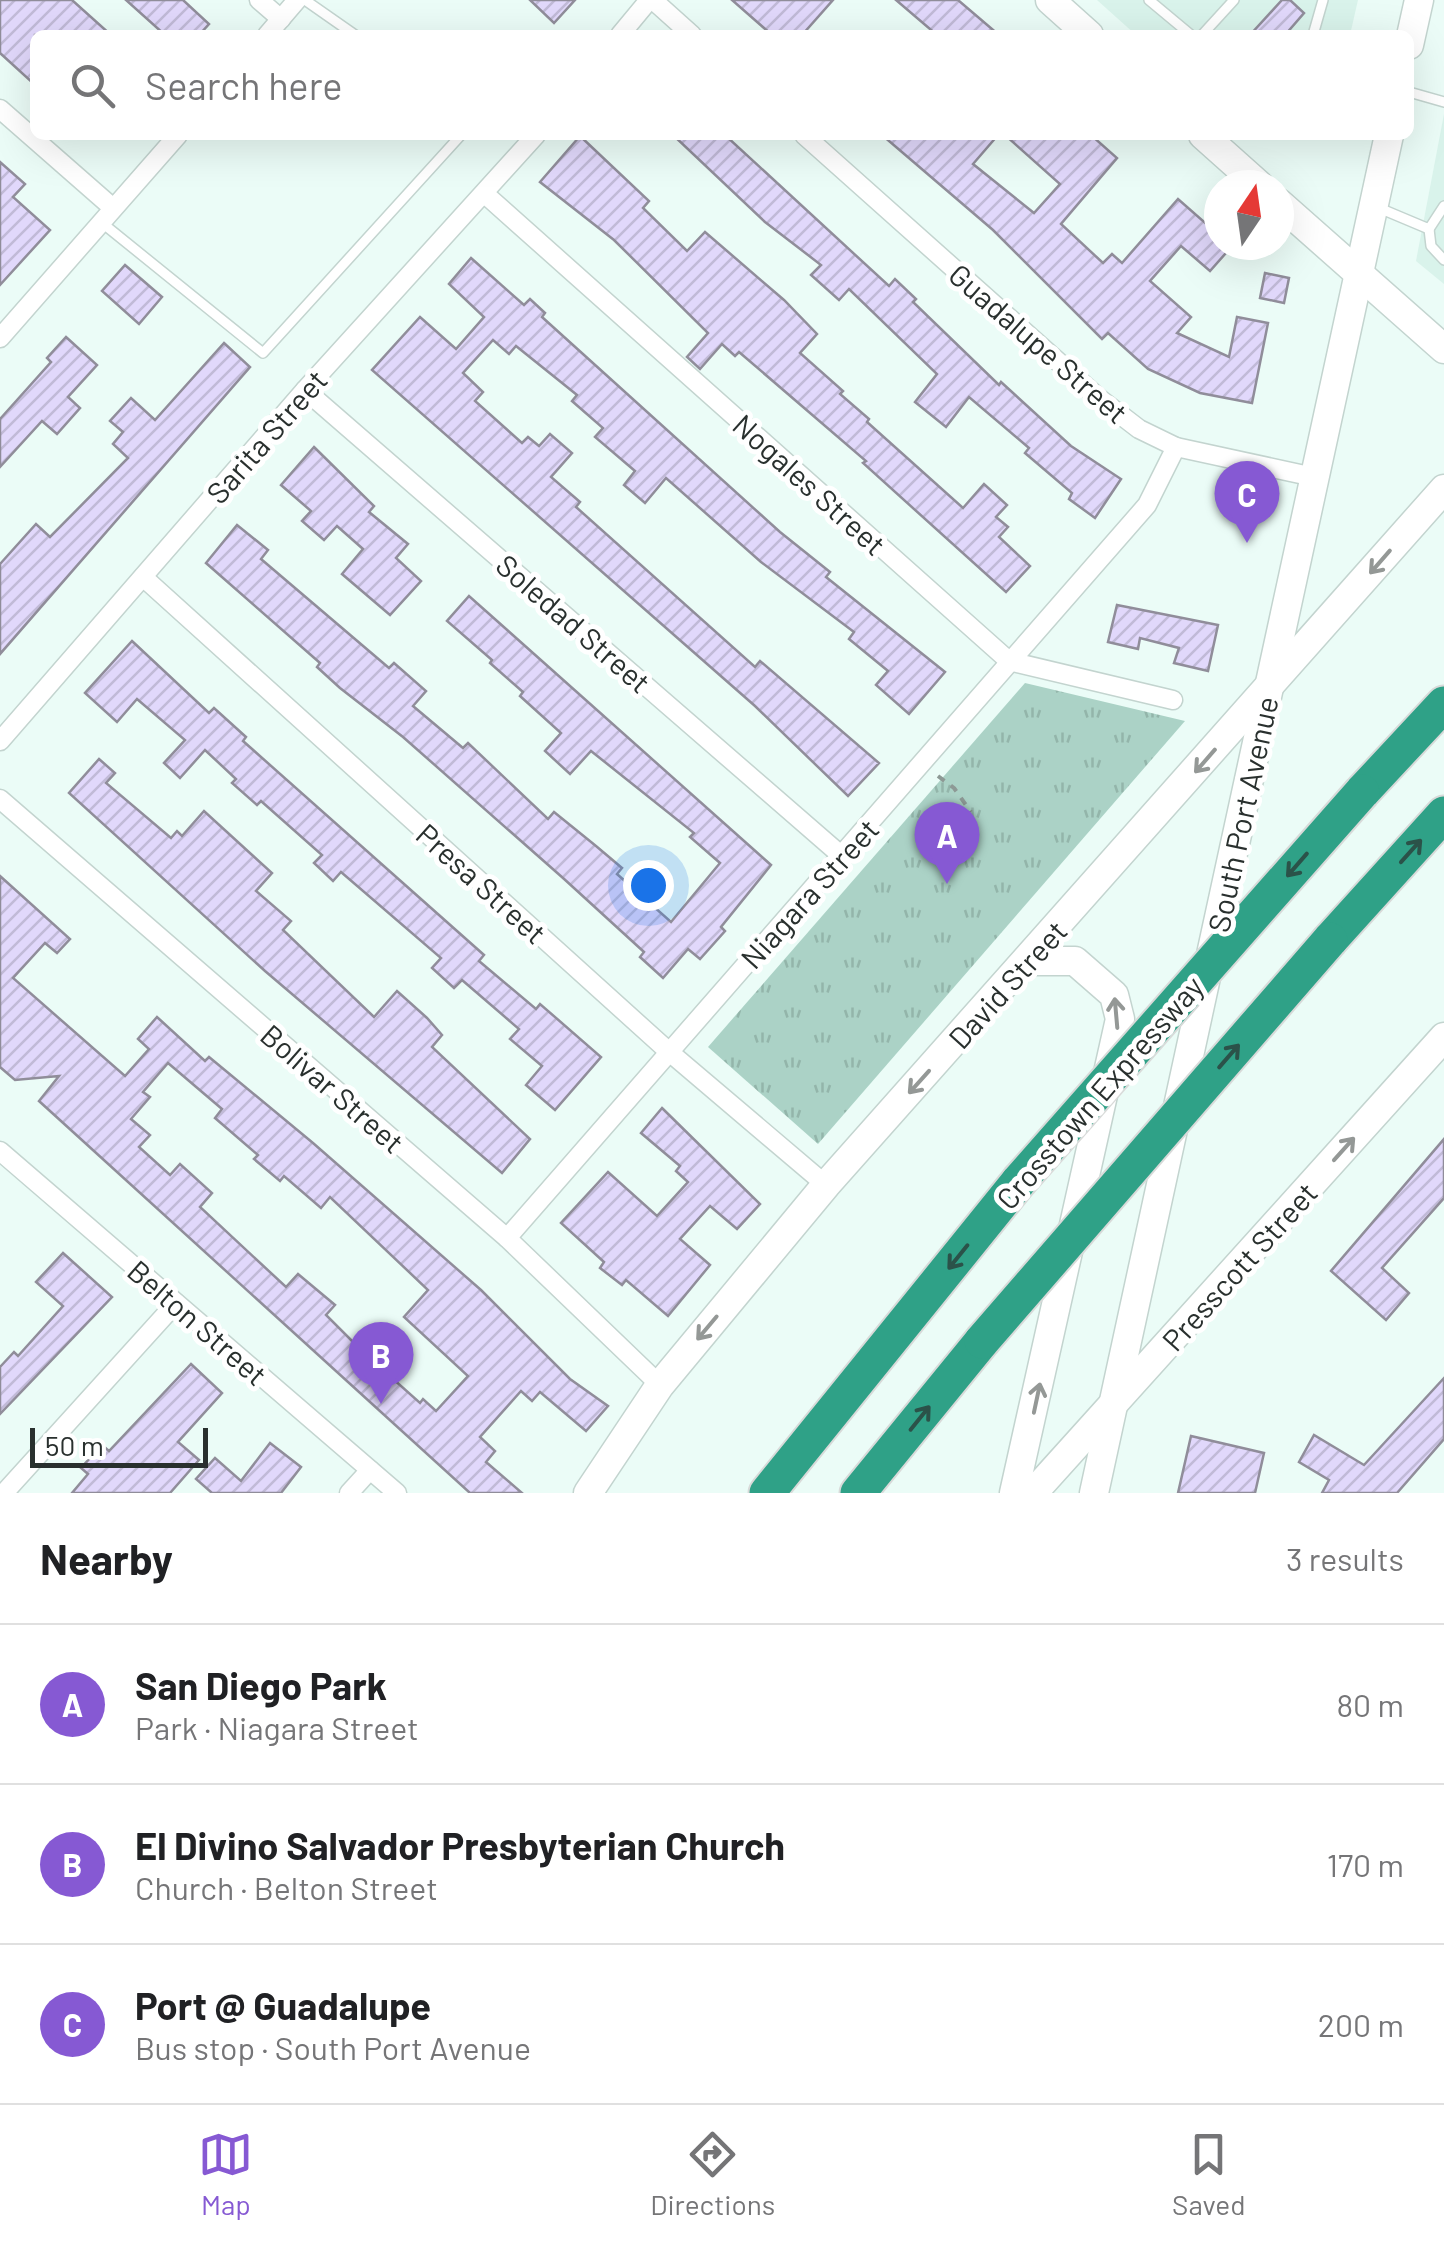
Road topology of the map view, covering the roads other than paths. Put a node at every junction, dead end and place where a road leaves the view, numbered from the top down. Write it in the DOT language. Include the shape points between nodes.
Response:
graph roads {
  1 [pos="259,0"];
  2 [pos="296,0"];
  3 [pos="305,0"];
  4 [pos="651,0"];
  5 [pos="1050,0"];
  6 [pos="1150,0"];
  7 [pos="1234,0"];
  8 [pos="1324,0"];
  9 [pos="1419,0"];
  10 [pos="280,19"];
  11 [pos="271,30"];
  12 [pos="349,30"];
  13 [pos="624,30"];
  14 [pos="686,30"];
  15 [pos="1084,30"];
  16 [pos="1185,30"];
  17 [pos="1207,30"];
  18 [pos="1315,30"];
  19 [pos="1412,30"];
  20 [pos="1414,93"];
  21 [pos="1444,102"];
  22 [pos="0,109"];
  23 [pos="30,139"];
  24 [pos="31,140"];
  25 [pos="174,140"];
  26 [pos="455,140"];
  27 [pos="532,140"];
  28 [pos="810,140"];
  29 [pos="1217,140"];
  30 [pos="1388,140"];
  31 [pos="1245,170"];
  32 [pos="486,195"];
  33 [pos="1374,206"];
  34 [pos="1444,206"];
  35 [pos="107,215"];
  36 [pos="1294,216"];
  37 [pos="1430,229"];
  38 [pos="1444,260"];
  39 [pos="1359,274"];
  40 [pos="1440,337"];
  41 [pos="0,338"];
  42 [pos="304,390"];
  43 [pos="1176,447"];
  44 [pos="1314,477"];
  45 [pos="1444,489"];
  46 [pos="142,577"];
  47 [pos="1009,661"];
  48 [pos="1270,688"];
  49 [pos="1173,700"];
  50 [pos="1444,704"];
  51 [pos="0,741"];
  52 [pos="0,799"];
  53 [pos="1444,814"];
  54 [pos="843,857"];
  55 [pos="1028,961"];
  56 [pos="1444,1037"];
  57 [pos="667,1050"];
  58 [pos="0,1151"];
  59 [pos="826,1185"];
  60 [pos="507,1238"];
  61 [pos="176,1302"];
  62 [pos="660,1384"];
  63 [pos="1116,1404"];
  64 [pos="370,1470"];
  65 [pos="4,1493"];
  66 [pos="349,1493"];
  67 [pos="397,1493"];
  68 [pos="588,1493"];
  69 [pos="767,1493"];
  70 [pos="858,1493"];
  71 [pos="1014,1493"];
  72 [pos="1033,1493"];
  73 [pos="1094,1493"];
  1 -- 10 [label="street"];
  2 -- 10 [label="street"];
  3 -- 12 [label="lane"];
  4 -- 13 [label="street"];
  4 -- 14 [label="street"];
  5 -- 15 [label="main road"];
  6 -- 16 [label="lane"];
  7 -- 17 [label="lane"];
  8 -- 18 [label="lane"];
  9 -- 19 [label="main road"];
  10 -- 11 [label="street"];
  20 -- 21 [label="lane"];
  22 -- 23 [label="street"];
  24 -- 35 [label="street"];
  25 -- 35 [label="street"];
  26 -- 35 [label="lane" via="263,353"];
  27 -- 32 [label="street, Sarita Street"];
  28 -- 43 [label="street, Guadalupe Street" via="1100,399"];
  29 -- 31 [label="main road"];
  30 -- 33 [label="main road, South Port Avenue"];
  32 -- 42 [label="street, Sarita Street"];
  32 -- 47 [label="street, Nogales Street"];
  33 -- 37 [label="lane"];
  33 -- 39 [label="main road, South Port Avenue"];
  34 -- 37 [label="lane"];
  35 -- 41 [label="street"];
  36 -- 39 [label="main road"];
  37 -- 38 [label="lane" via="1431,246"];
  39 -- 40 [label="main road"];
  39 -- 44 [label="main road, South Port Avenue"];
  42 -- 46 [label="street, Sarita Street"];
  42 -- 54 [label="street, Soledad Street"];
  43 -- 44 [label="street, Guadalupe Street"];
  43 -- 47 [label="street, Niagara Street" via="1147,505"];
  44 -- 48 [label="main road, South Port Avenue"];
  45 -- 48 [label="main road, David Street, one-way"];
  46 -- 51 [label="street, Sarita Street"];
  46 -- 57 [label="street, Presa Street"];
  47 -- 49 [label="street, Nogales Street"];
  47 -- 54 [label="street, Niagara Street"];
  48 -- 55 [label="main road, David Street, one-way"];
  48 -- 63 [label="main road, South Port Avenue"];
  50 -- 69 [label="highway, Crosstown Expressway, one-way, bridge" via="1019,1181"];
  52 -- 60 [label="street, Bolivar Street"];
  70 -- 53 [label="highway, one-way, bridge" via="982,1341"];
  54 -- 57 [label="street, Niagara Street"];
  55 -- 59 [label="main road, David Street, one-way"];
  71 -- 55 [label="main road, one-way" via="1120,1019 1114,995 1075,961"];
  63 -- 56 [label="main road, Presscott Street, one-way"];
  57 -- 59 [label="street, Presa Street"];
  57 -- 60 [label="street, Niagara Street"];
  58 -- 61 [label="street, Belton Street"];
  59 -- 62 [label="main road, David Street, one-way"];
  60 -- 62 [label="street, Bolivar Street"];
  61 -- 64 [label="street, Belton Street"];
  61 -- 65 [label="street"];
  62 -- 68 [label="main road, David Street"];
  63 -- 72 [label="main road, Presscott Street"];
  63 -- 73 [label="main road, South Port Avenue"];
  64 -- 66 [label="street"];
  64 -- 67 [label="street, Belton Street"];
}
